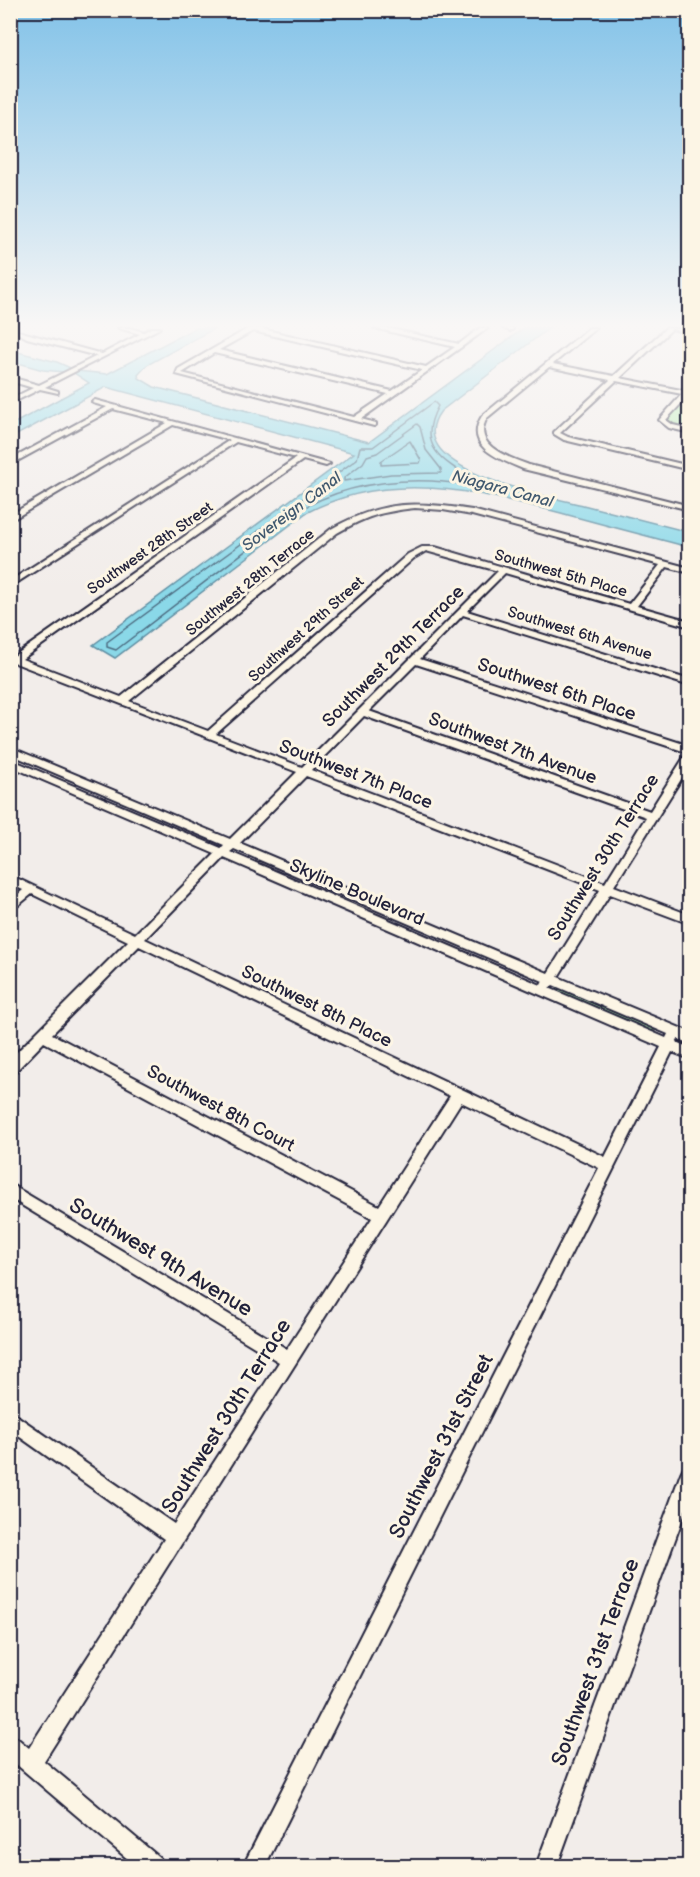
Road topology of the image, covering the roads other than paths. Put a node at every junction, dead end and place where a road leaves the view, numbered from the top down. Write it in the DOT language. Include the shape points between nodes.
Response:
graph roads {
  1 [pos="96,416"];
  2 [pos="144,416"];
  3 [pos="342,416"];
  4 [pos="361,416"];
  5 [pos="486,416"];
  6 [pos="573,416"];
  7 [pos="664,416"];
  8 [pos="356,419"];
  9 [pos="172,423"];
  10 [pos="374,424"];
  11 [pos="690,431"];
  12 [pos="235,440"];
  13 [pos="301,458"];
  14 [pos="10,463"];
  15 [pos="326,465"];
  16 [pos="690,468"];
  17 [pos="690,508"];
  18 [pos="10,519"];
  19 [pos="425,549"];
  20 [pos="665,564"];
  21 [pos="503,570"];
  22 [pos="690,571"];
  23 [pos="10,585"];
  24 [pos="632,607"];
  25 [pos="461,612"];
  26 [pos="690,624"];
  27 [pos="13,659"];
  28 [pos="414,660"];
  29 [pos="690,683"];
  30 [pos="123,701"];
  31 [pos="362,712"];
  32 [pos="210,734"];
  33 [pos="10,750"];
  34 [pos="690,750"];
  35 [pos="690,756"];
  36 [pos="10,762"];
  37 [pos="304,771"];
  38 [pos="652,815"];
  39 [pos="232,844"];
  40 [pos="222,854"];
  41 [pos="10,879"];
  42 [pos="31,889"];
  43 [pos="607,889"];
  44 [pos="10,908"];
  45 [pos="690,920"];
  46 [pos="137,940"];
  47 [pos="550,980"];
  48 [pos="543,992"];
  49 [pos="675,1032"];
  50 [pos="43,1035"];
  51 [pos="690,1038"];
  52 [pos="669,1046"];
  53 [pos="690,1054"];
  54 [pos="10,1068"];
  55 [pos="459,1094"];
  56 [pos="607,1165"];
  57 [pos="10,1190"];
  58 [pos="381,1215"];
  59 [pos="289,1359"];
  60 [pos="10,1419"];
  61 [pos="690,1473"];
  62 [pos="176,1536"];
  63 [pos="10,1745"];
  64 [pos="31,1763"];
  65 [pos="152,1866"];
  66 [pos="254,1866"];
  67 [pos="546,1866"];
  1 -- 14 [label="street"];
  2 -- 9 [label="street"];
  3 -- 8 [label="street"];
  4 -- 8 [label="street"];
  5 -- 17 [label="street" via="478,432 481,441 496,454 519,464"];
  6 -- 16 [label="street" via="557,430 558,435"];
  7 -- 11 [label="street" via="664,423"];
  8 -- 10 [label="street"];
  9 -- 12 [label="street"];
  9 -- 18 [label="street"];
  12 -- 13 [label="street"];
  12 -- 23 [label="street"];
  13 -- 15 [label="street"];
  13 -- 27 [label="street, Southwest 28th Street"];
  19 -- 21 [label="street, Southwest 5th Place"];
  19 -- 32 [label="street, Southwest 29th Street" via="411,556"];
  20 -- 22 [label="street, Southwest 28th Terrace"];
  20 -- 24 [label="street"];
  20 -- 30 [label="street, Southwest 28th Terrace" via="441,507 405,507 364,516 339,527"];
  21 -- 24 [label="street, Southwest 5th Place"];
  21 -- 25 [label="street, Southwest 29th Terrace"];
  24 -- 26 [label="street, Southwest 5th Place"];
  25 -- 28 [label="street, Southwest 29th Terrace"];
  25 -- 29 [label="street, Southwest 6th Avenue"];
  27 -- 30 [label="street, Southwest 7th Place"];
  28 -- 31 [label="street, Southwest 29th Terrace"];
  28 -- 34 [label="street, Southwest 6th Place"];
  30 -- 32 [label="street, Southwest 7th Place"];
  31 -- 37 [label="street, Southwest 29th Terrace"];
  31 -- 38 [label="street, Southwest 7th Avenue"];
  32 -- 37 [label="street, Southwest 7th Place"];
  33 -- 39 [label="street, Skyline Boulevard"];
  35 -- 38 [label="street, Southwest 30th Terrace"];
  36 -- 40 [label="street, Skyline Boulevard"];
  37 -- 39 [label="street, Southwest 29th Terrace"];
  37 -- 43 [label="street, Southwest 7th Place"];
  38 -- 43 [label="street, Southwest 30th Terrace"];
  39 -- 40 [label="street, Southwest 29th Terrace"];
  39 -- 47 [label="street, Skyline Boulevard"];
  40 -- 46 [label="street"];
  40 -- 48 [label="street, Skyline Boulevard"];
  41 -- 42 [label="street, Southwest 8th Place"];
  42 -- 44 [label="street"];
  42 -- 46 [label="street, Southwest 8th Place"];
  43 -- 45 [label="street, Southwest 7th Place"];
  43 -- 47 [label="street, Southwest 30th Terrace"];
  46 -- 50 [label="street"];
  46 -- 55 [label="street, Southwest 8th Place"];
  47 -- 48 [label="street, Southwest 30th Terrace"];
  47 -- 49 [label="street, Skyline Boulevard"];
  48 -- 52 [label="street, Skyline Boulevard"];
  49 -- 51 [label="street, Skyline Boulevard"];
  49 -- 52 [label="street, Southwest 31st Street"];
  50 -- 54 [label="street"];
  50 -- 58 [label="street, Southwest 8th Court"];
  52 -- 53 [label="street, Skyline Boulevard"];
  52 -- 56 [label="street, Southwest 31st Street"];
  55 -- 56 [label="street, Southwest 8th Place"];
  55 -- 58 [label="street, Southwest 30th Terrace"];
  56 -- 66 [label="street, Southwest 31st Street"];
  57 -- 59 [label="street, Southwest 9th Avenue"];
  58 -- 59 [label="street, Southwest 30th Terrace"];
  59 -- 62 [label="street, Southwest 30th Terrace"];
  60 -- 62 [label="street"];
  61 -- 67 [label="street, Southwest 31st Terrace"];
  62 -- 64 [label="street, Southwest 30th Terrace"];
  63 -- 64 [label="street"];
  64 -- 65 [label="street"];
}
